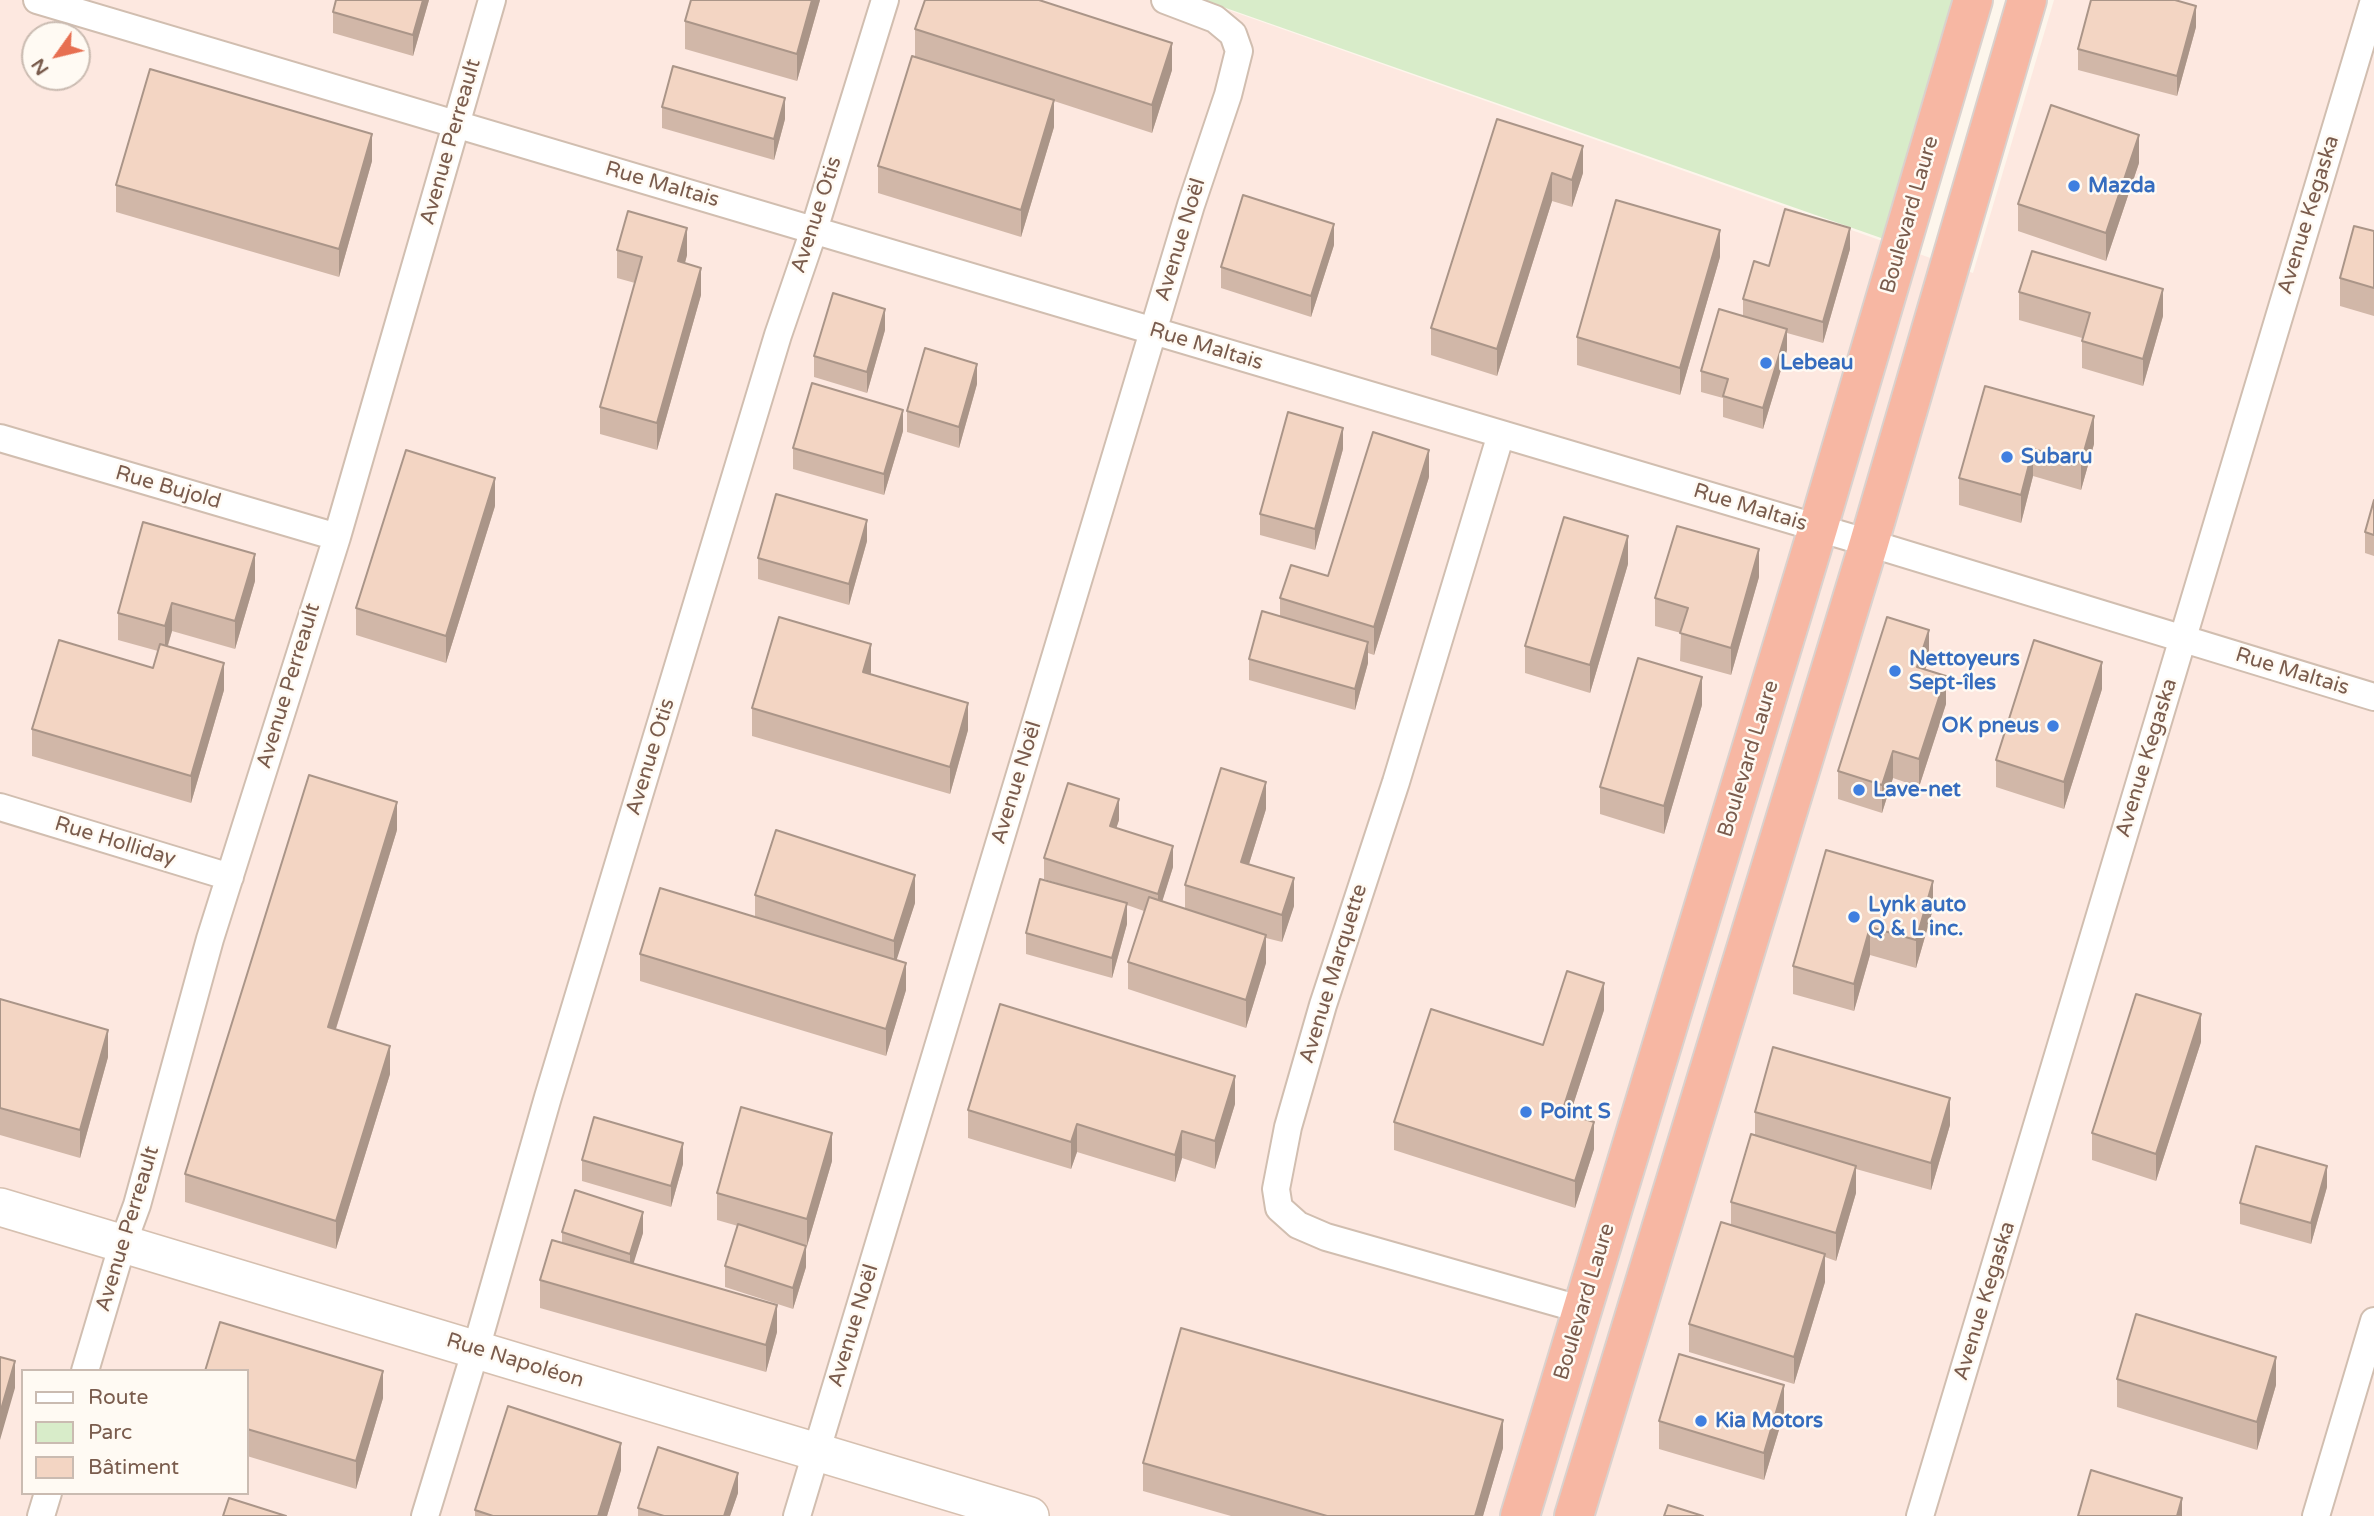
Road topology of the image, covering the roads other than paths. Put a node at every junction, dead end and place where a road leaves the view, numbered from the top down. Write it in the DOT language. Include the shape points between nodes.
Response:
graph roads {
  1 [pos="37,0"];
  2 [pos="492,0"];
  3 [pos="885,0"];
  4 [pos="1165,0"];
  5 [pos="1973,0"];
  6 [pos="2027,0"];
  7 [pos="2374,0"];
  8 [pos="111,10"];
  9 [pos="456,124"];
  10 [pos="814,230"];
  11 [pos="1153,331"];
  12 [pos="1501,434"];
  13 [pos="0,438"];
  14 [pos="1818,528"];
  15 [pos="337,537"];
  16 [pos="1869,543"];
  17 [pos="2183,639"];
  18 [pos="2374,697"];
  19 [pos="0,807"];
  20 [pos="230,877"];
  21 [pos="0,1207"];
  22 [pos="123,1243"];
  23 [pos="1583,1310"];
  24 [pos="2374,1321"];
  25 [pos="476,1349"];
  26 [pos="86,1369"];
  27 [pos="817,1452"];
  28 [pos="47,1495"];
  29 [pos="41,1516"];
  30 [pos="425,1516"];
  31 [pos="797,1516"];
  32 [pos="1030,1516"];
  33 [pos="1520,1516"];
  34 [pos="1574,1516"];
  35 [pos="1920,1516"];
  36 [pos="2316,1516"];
  1 -- 8 [label="street, Rue Maltais"];
  2 -- 9 [label="street, Avenue Perreault"];
  3 -- 10 [label="street, Avenue Otis"];
  4 -- 11 [label="street, Avenue Noël" via="1215,19 1233,34 1239,51"];
  5 -- 14 [label="highway, Boulevard Laure"];
  6 -- 16 [label="highway"];
  7 -- 17 [label="street, Avenue Kegaska"];
  8 -- 9 [label="street, Rue Maltais"];
  9 -- 10 [label="street, Rue Maltais"];
  9 -- 15 [label="street, Avenue Perreault"];
  10 -- 11 [label="street, Rue Maltais"];
  10 -- 25 [label="street, Avenue Otis" via="778,335"];
  11 -- 12 [label="street, Rue Maltais"];
  11 -- 27 [label="street, Avenue Noël"];
  12 -- 14 [label="street, Rue Maltais"];
  12 -- 23 [label="street, Avenue Marquette" via="1323,1005 1288,1127 1276,1189 1279,1208 1298,1225 1326,1237"];
  13 -- 15 [label="street, Rue Bujold"];
  14 -- 16 [label="street, Rue Maltais"];
  14 -- 23 [label="highway, Boulevard Laure"];
  15 -- 20 [label="street, Avenue Perreault"];
  16 -- 17 [label="street, Rue Maltais"];
  16 -- 34 [label="highway"];
  17 -- 18 [label="street, Rue Maltais"];
  17 -- 35 [label="street, Avenue Kegaska"];
  19 -- 20 [label="street, Rue Holliday"];
  20 -- 22 [label="street, Avenue Perreault"];
  21 -- 22 [label="street, Rue Napoléon"];
  22 -- 25 [label="street, Rue Napoléon"];
  22 -- 26 [label="street, Avenue Perreault"];
  23 -- 33 [label="highway, Boulevard Laure"];
  24 -- 36 [label="street"];
  25 -- 27 [label="street, Rue Napoléon"];
  25 -- 30 [label="street, Avenue Otis"];
  27 -- 31 [label="street, Avenue Noël"];
  27 -- 32 [label="street, Rue Napoléon"];
  28 -- 29 [label="street"];
}
